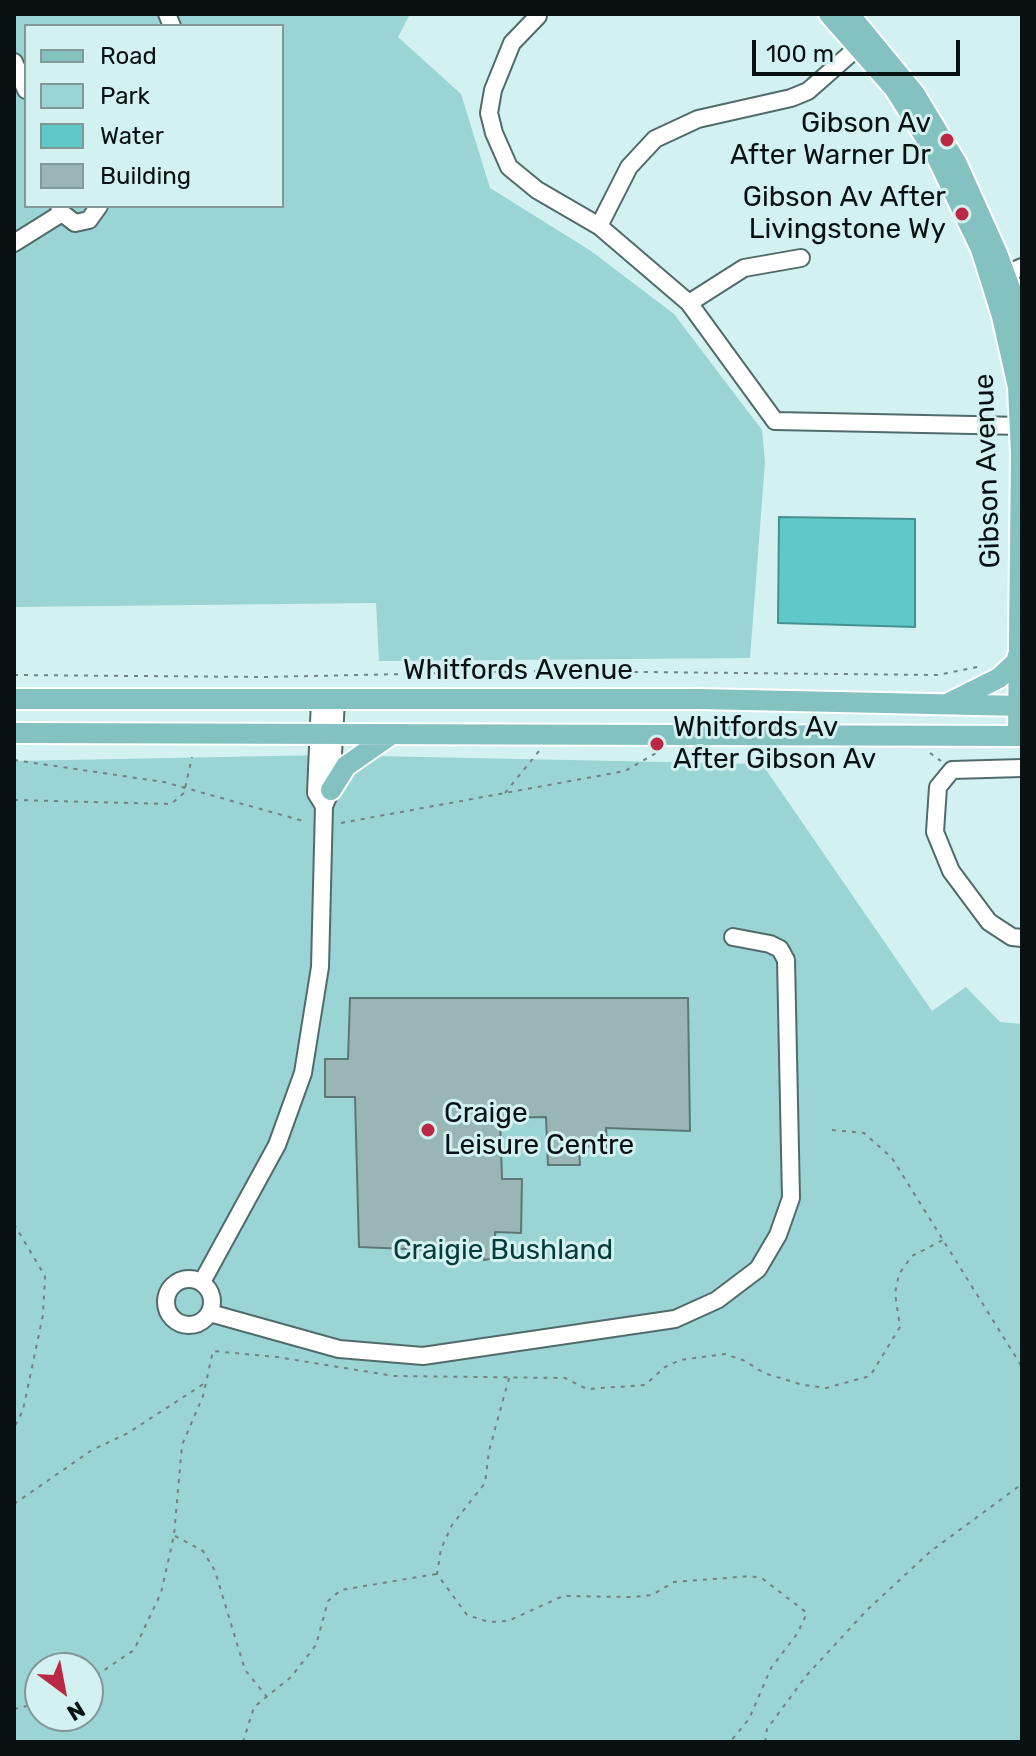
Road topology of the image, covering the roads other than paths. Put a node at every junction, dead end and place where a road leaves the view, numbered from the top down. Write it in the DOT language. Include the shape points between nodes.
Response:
graph roads {
  1 [pos="829,14"];
  2 [pos="849,14"];
  3 [pos="538,16"];
  4 [pos="864,41"];
  5 [pos="14,62"];
  6 [pos="24,85"];
  7 [pos="98,208"];
  8 [pos="61,210"];
  9 [pos="599,226"];
  10 [pos="14,243"];
  11 [pos="801,258"];
  12 [pos="1008,281"];
  13 [pos="689,303"];
  14 [pos="1022,341"];
  15 [pos="1020,426"];
  16 [pos="1020,648"];
  17 [pos="14,699"];
  18 [pos="328,700"];
  19 [pos="944,706"];
  20 [pos="1020,706"];
  21 [pos="326,732"];
  22 [pos="14,733"];
  23 [pos="392,734"];
  24 [pos="1020,736"];
  25 [pos="1022,768"];
  26 [pos="326,807"];
  27 [pos="733,937"];
  28 [pos="1022,938"];
  29 [pos="202,1282"];
  30 [pos="210,1313"];
  1 -- 4 [label="main road, Gibson Avenue"];
  2 -- 4 [label="main road, Gibson Avenue"];
  3 -- 9 [label="street" via="512,43 493,90 489,113 494,133 509,167"];
  4 -- 9 [label="street" via="808,91 698,119 655,139 629,167"];
  4 -- 12 [label="main road, Gibson Avenue"];
  5 -- 6 [label="street"];
  7 -- 8 [label="street" via="82,223 69,220"];
  8 -- 10 [label="street"];
  9 -- 13 [label="street"];
  11 -- 13 [label="street" via="744,268"];
  12 -- 14 [label="main road, Gibson Avenue"];
  12 -- 15 [label="main road, Gibson Avenue"];
  13 -- 15 [label="street" via="775,421"];
  15 -- 16 [label="main road, Gibson Avenue"];
  16 -- 19 [label="main road" via="1016,662 999,678"];
  16 -- 20 [label="main road, Gibson Avenue"];
  17 -- 18 [label="main road, Whitfords Avenue"];
  18 -- 19 [label="main road, Whitfords Avenue" via="699,699"];
  18 -- 21 [label="street"];
  19 -- 20 [label="main road, Whitfords Avenue"];
  20 -- 24 [label="main road, Gibson Avenue"];
  21 -- 22 [label="main road"];
  21 -- 23 [label="main road"];
  21 -- 26 [label="street"];
  23 -- 24 [label="main road"];
  23 -- 26 [label="main road" via="346,766"];
  25 -- 28 [label="street" via="953,769 938,787 935,803 940,849 989,922"];
  26 -- 29 [label="street" via="320,967 303,1073 277,1145"];
  27 -- 30 [label="street" via="770,944 786,960 791,1198 758,1269 717,1300 675,1319 423,1356 339,1349"];
  29 -- 30 [label="street" via="212,1296"];
  29 -- 30 [label="street" via="183,1280 174,1285 168,1293 168,1312 184,1325 203,1321"];
}
